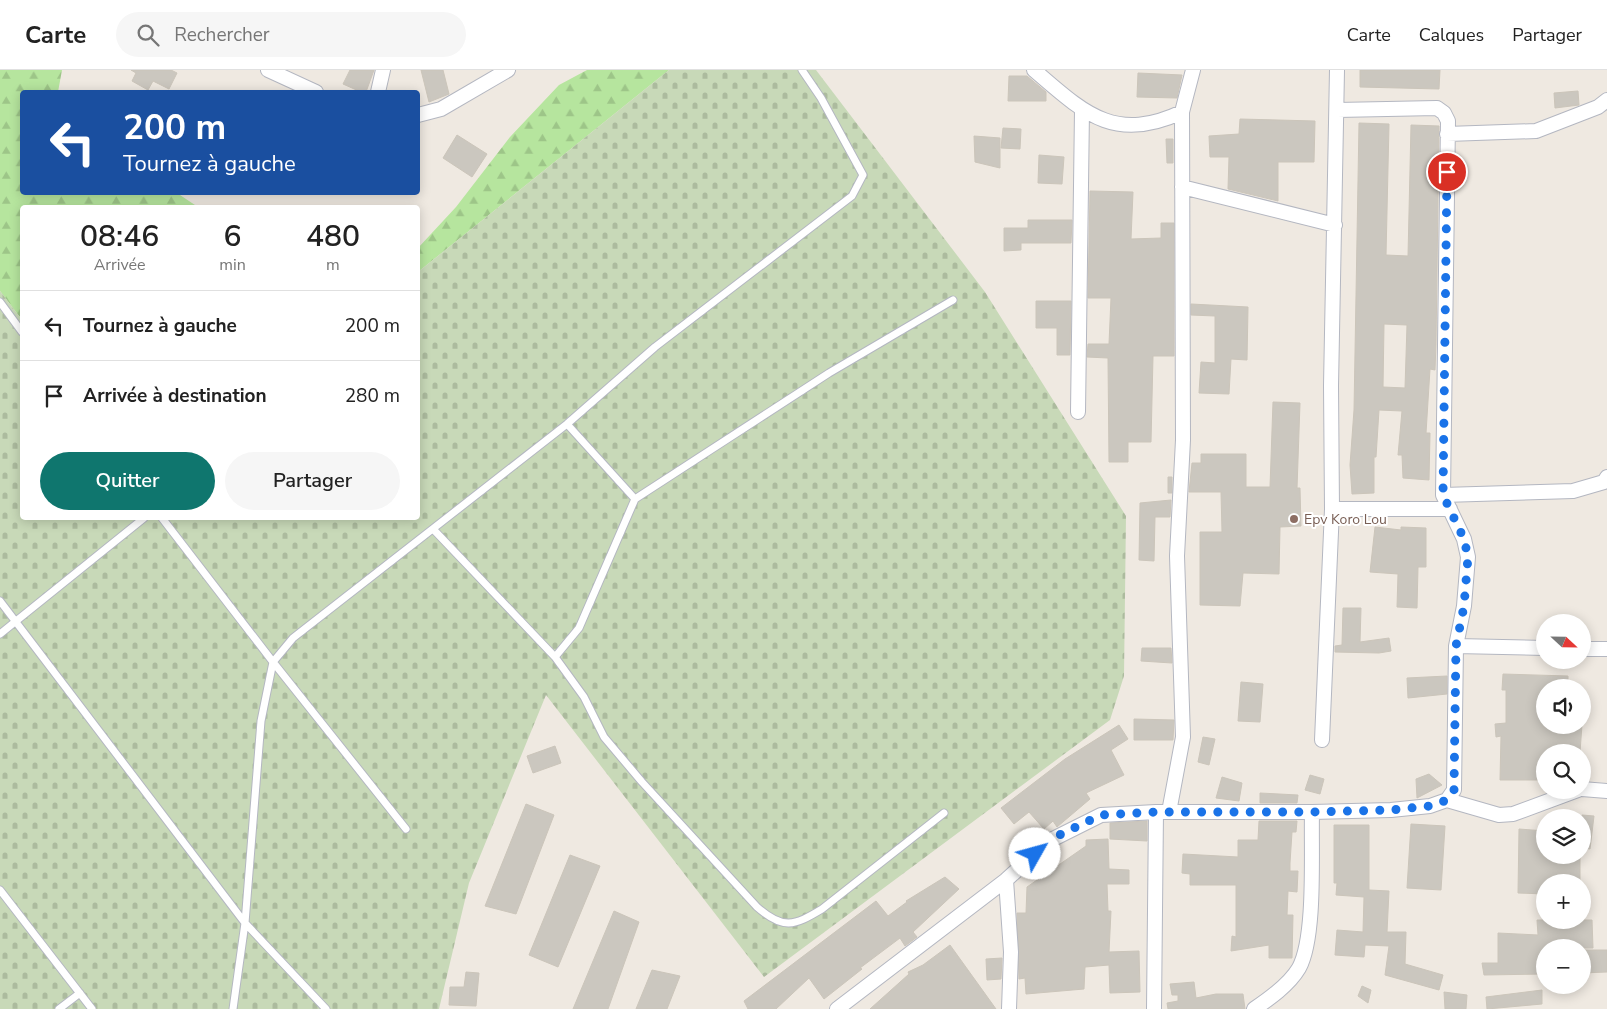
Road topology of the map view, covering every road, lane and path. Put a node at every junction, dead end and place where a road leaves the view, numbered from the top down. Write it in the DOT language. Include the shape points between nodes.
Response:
graph roads {
  1 [pos="268,70"];
  2 [pos="383,70"];
  3 [pos="508,70"];
  4 [pos="802,70"];
  5 [pos="1034,70"];
  6 [pos="1193,70"];
  7 [pos="1338,70"];
  8 [pos="312,90"];
  9 [pos="378,90"];
  10 [pos="1607,100"];
  11 [pos="1082,110"];
  12 [pos="1337,110"];
  13 [pos="1182,112"];
  14 [pos="420,114"];
  15 [pos="1447,134"];
  16 [pos="1182,187"];
  17 [pos="1334,225"];
  18 [pos="953,300"];
  19 [pos="0,302"];
  20 [pos="20,329"];
  21 [pos="1078,412"];
  22 [pos="567,424"];
  23 [pos="1607,477"];
  24 [pos="1443,495"];
  25 [pos="635,500"];
  26 [pos="1332,509"];
  27 [pos="1450,509"];
  28 [pos="142,520"];
  29 [pos="164,520"];
  30 [pos="433,529"];
  31 [pos="0,601"];
  32 [pos="15,622"];
  33 [pos="0,634"];
  34 [pos="1456,646"];
  35 [pos="1536,648"];
  36 [pos="1591,649"];
  37 [pos="1607,649"];
  38 [pos="555,657"];
  39 [pos="273,662"];
  40 [pos="1322,740"];
  41 [pos="1591,790"];
  42 [pos="1607,791"];
  43 [pos="1554,799"];
  44 [pos="1447,800"];
  45 [pos="1162,812"];
  46 [pos="1312,812"];
  47 [pos="944,813"];
  48 [pos="406,829"];
  49 [pos="1006,880"];
  50 [pos="0,890"];
  51 [pos="245,923"];
  52 [pos="80,993"];
  53 [pos="59,1009"];
  54 [pos="92,1009"];
  55 [pos="233,1009"];
  56 [pos="326,1009"];
  57 [pos="836,1009"];
  58 [pos="1009,1009"];
  59 [pos="1154,1009"];
  60 [pos="1254,1009"];
  1 -- 8 [label="street"];
  2 -- 9 [label="street"];
  3 -- 14 [label="street" via="441,109"];
  4 -- 22 [label="lane" via="863,175 852,196 655,347"];
  5 -- 11 [label="street"];
  6 -- 13 [label="street"];
  7 -- 12 [label="street"];
  10 -- 15 [label="street" via="1598,107 1536,131"];
  11 -- 13 [label="street" via="1094,118 1132,126 1156,124"];
  11 -- 21 [label="street"];
  12 -- 15 [label="street" via="1437,108 1448,121"];
  12 -- 17 [label="street"];
  13 -- 16 [label="street"];
  15 -- 24 [label="street"];
  16 -- 17 [label="street"];
  16 -- 45 [label="street" via="1183,440 1177,574 1183,737"];
  17 -- 26 [label="street" via="1330,421"];
  18 -- 25 [label="lane" via="829,373"];
  19 -- 20 [label="lane"];
  22 -- 25 [label="lane"];
  22 -- 30 [label="lane"];
  23 -- 24 [label="street" via="1604,482 1573,491"];
  24 -- 27 [label="street"];
  25 -- 38 [label="lane" via="579,628"];
  26 -- 27 [label="street"];
  26 -- 40 [label="street"];
  27 -- 34 [label="street" via="1464,539 1468,557 1464,606"];
  28 -- 32 [label="lane"];
  29 -- 39 [label="lane"];
  30 -- 38 [label="lane"];
  30 -- 39 [label="lane" via="292,638"];
  31 -- 32 [label="lane"];
  32 -- 33 [label="lane"];
  32 -- 51 [label="lane"];
  34 -- 35 [label="street"];
  34 -- 44 [label="street" via="1456,777 1454,790"];
  36 -- 37 [label="street"];
  38 -- 47 [label="lane" via="584,697 604,737 771,920 790,924 822,909"];
  39 -- 48 [label="lane"];
  39 -- 51 [label="lane" via="261,721"];
  41 -- 42 [label="street"];
  43 -- 44 [label="street" via="1513,814 1498,815"];
  44 -- 46 [label="street" via="1430,806 1401,809"];
  45 -- 46 [label="street"];
  45 -- 49 [label="street" via="1101,815 1049,840"];
  45 -- 59 [label="street"];
  46 -- 60 [label="street" via="1309,929 1298,968 1272,997"];
  49 -- 57 [label="street"];
  49 -- 58 [label="street" via="1011,952"];
  50 -- 52 [label="lane"];
  51 -- 55 [label="lane"];
  51 -- 56 [label="lane"];
  52 -- 53 [label="lane"];
  52 -- 54 [label="lane"];
}
